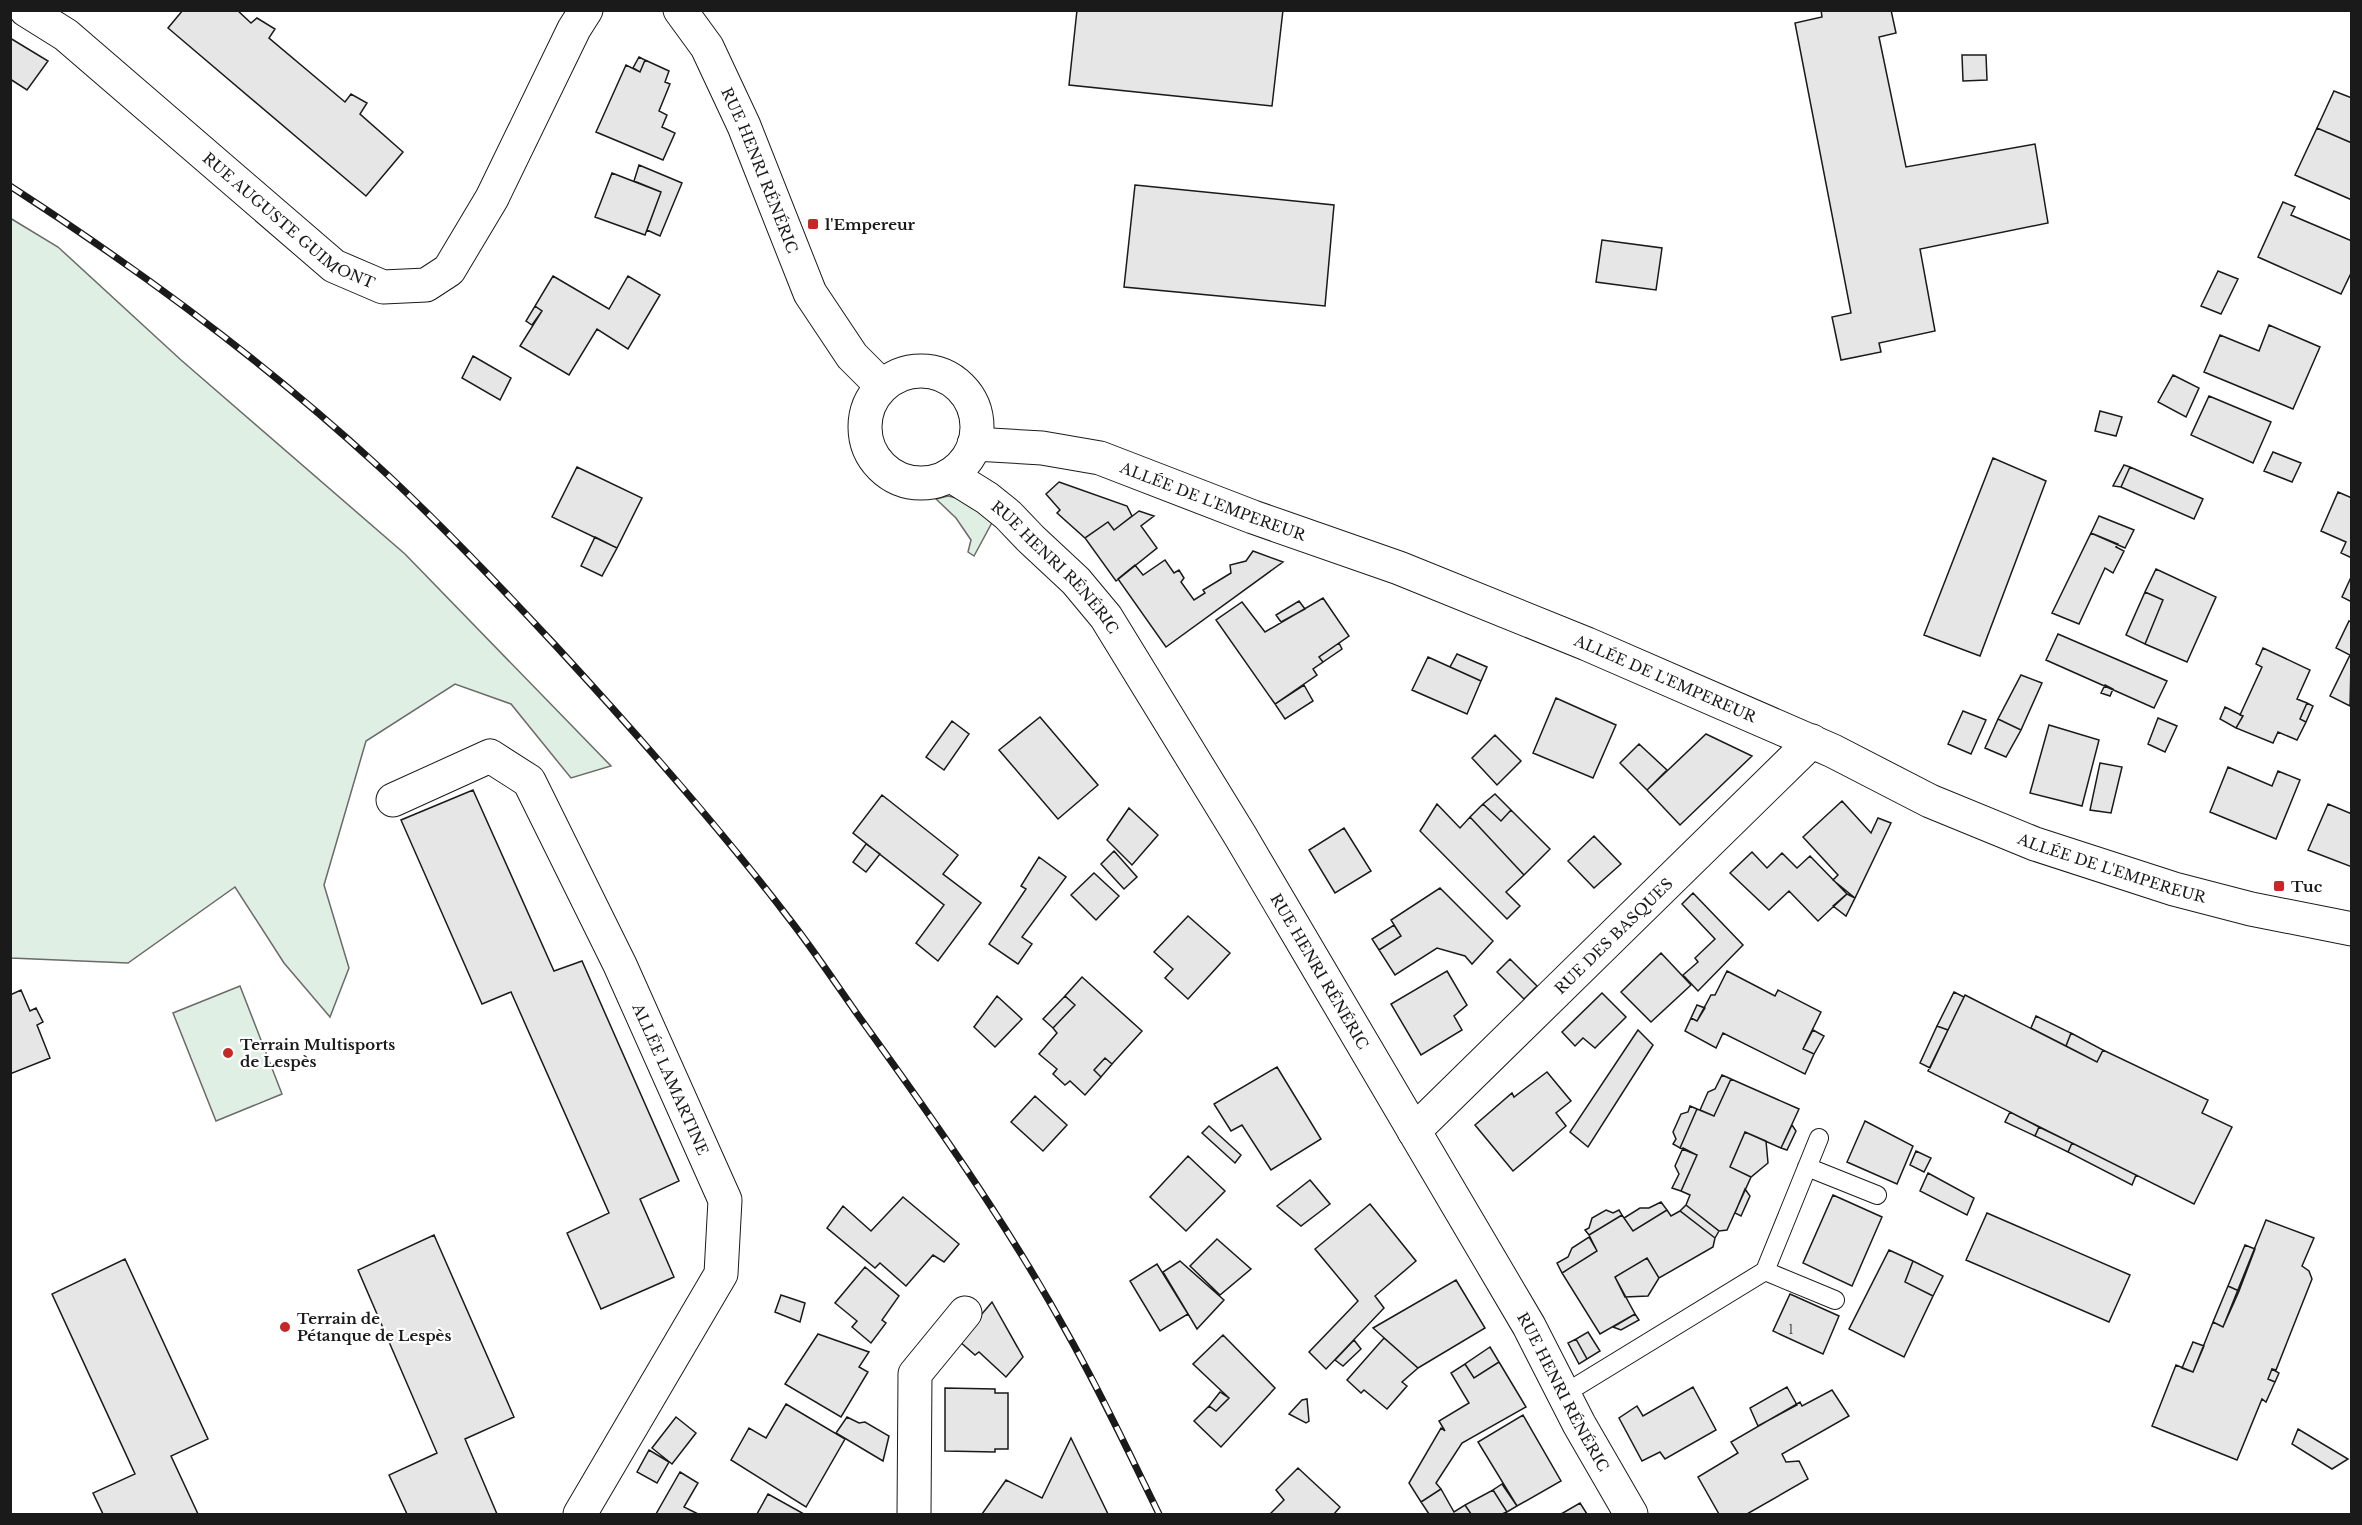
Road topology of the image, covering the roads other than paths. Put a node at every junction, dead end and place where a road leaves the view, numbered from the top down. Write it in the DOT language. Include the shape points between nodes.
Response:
graph roads {
  1 [pos="26,10"];
  2 [pos="586,10"];
  3 [pos="680,10"];
  4 [pos="882,386"];
  5 [pos="974,444"];
  6 [pos="950,475"];
  7 [pos="1812,741"];
  8 [pos="393,800"];
  9 [pos="2352,929"];
  10 [pos="1414,1131"];
  11 [pos="1819,1138"];
  12 [pos="1808,1167"];
  13 [pos="1877,1195"];
  14 [pos="1765,1271"];
  15 [pos="1835,1300"];
  16 [pos="965,1313"];
  17 [pos="1564,1395"];
  18 [pos="580,1515"];
  19 [pos="914,1515"];
  20 [pos="1631,1515"];
  1 -- 2 [label="street, RUE AUGUSTE GUIMONT" via="66,35 334,266 383,287 426,285 449,270 492,198"];
  3 -- 4 [label="street, RUE HENRI RÉNÉRIC" via="706,47 744,126 810,292 852,356"];
  4 -- 5 [label="street" via="897,375 915,371 934,372 951,379 973,407 977,426"];
  4 -- 6 [label="street" via="871,401 865,437 883,469 916,483 934,482"];
  5 -- 6 [label="street" via="961,466"];
  5 -- 7 [label="street, ALLÉE DE L'EMPEREUR" via="1042,448 1100,458 1399,568"];
  6 -- 10 [label="street, RUE HENRI RÉNÉRIC" via="1008,515 1076,580 1106,617"];
  7 -- 9 [label="street, ALLÉE DE L'EMPEREUR" via="1930,801 2035,844 2174,890"];
  7 -- 10 [label="street, RUE DES BASQUES"];
  8 -- 18 [label="street, ALLÉE LAMARTINE" via="490,756 530,781 620,965 725,1200 721,1274"];
  10 -- 17 [label="street, RUE HENRI RÉNÉRIC" via="1529,1326"];
  11 -- 12 [label="lane"];
  12 -- 13 [label="lane"];
  12 -- 14 [label="lane"];
  14 -- 15 [label="lane"];
  14 -- 17 [label="lane"];
  16 -- 19 [label="street" via="915,1374"];
  17 -- 20 [label="street, RUE HENRI RÉNÉRIC"];
}
